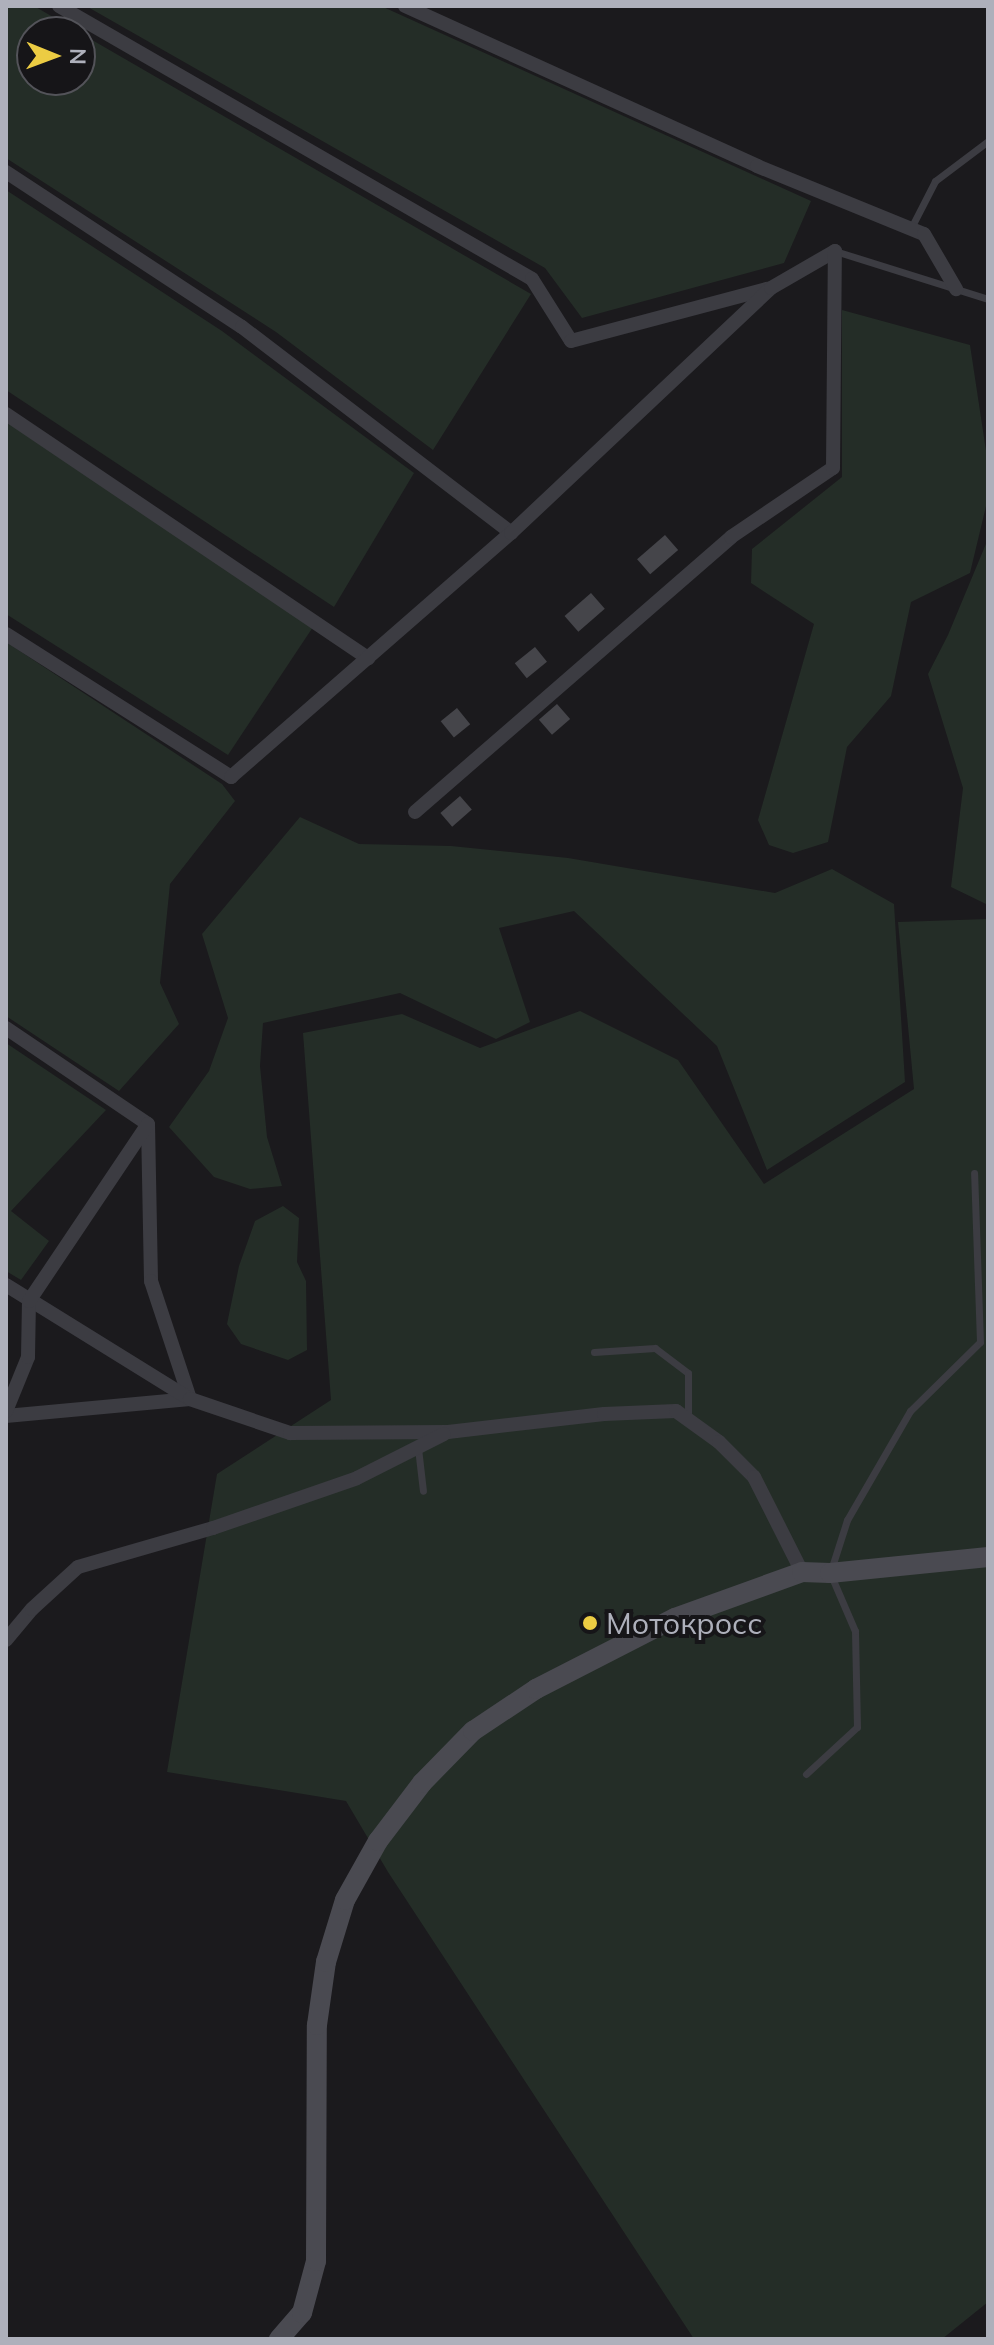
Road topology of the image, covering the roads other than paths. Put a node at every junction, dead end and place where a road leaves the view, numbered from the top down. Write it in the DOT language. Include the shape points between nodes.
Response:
graph roads {
  1 [pos="59,6"];
  2 [pos="405,6"];
  3 [pos="988,141"];
  4 [pos="6,172"];
  5 [pos="911,228"];
  6 [pos="835,251"];
  7 [pos="771,288"];
  8 [pos="956,289"];
  9 [pos="988,299"];
  10 [pos="6,414"];
  11 [pos="511,533"];
  12 [pos="6,634"];
  13 [pos="368,658"];
  14 [pos="415,812"];
  15 [pos="6,1028"];
  16 [pos="148,1124"];
  17 [pos="974,1173"];
  18 [pos="6,1285"];
  19 [pos="29,1301"];
  20 [pos="594,1352"];
  21 [pos="190,1399"];
  22 [pos="6,1414"];
  23 [pos="688,1420"];
  24 [pos="448,1432"];
  25 [pos="418,1448"];
  26 [pos="423,1491"];
  27 [pos="988,1557"];
  28 [pos="802,1572"];
  29 [pos="830,1573"];
  30 [pos="6,1640"];
  31 [pos="806,1774"];
  32 [pos="279,2339"];
  1 -- 7 [label="street" via="532,279 571,341"];
  2 -- 5 [label="street" via="757,166"];
  3 -- 5 [label="lane" via="935,181"];
  4 -- 11 [label="street" via="242,327"];
  5 -- 8 [label="street" via="924,234"];
  6 -- 7 [label="street"];
  6 -- 8 [label="lane"];
  6 -- 14 [label="street" via="833,468 731,537"];
  7 -- 11 [label="street"];
  8 -- 9 [label="lane"];
  10 -- 13 [label="street"];
  11 -- 13 [label="street"];
  12 -- 13 [label="street" via="231,777"];
  15 -- 16 [label="street"];
  16 -- 19 [label="street"];
  16 -- 21 [label="street" via="151,1281"];
  17 -- 29 [label="lane" via="980,1342 910,1411 847,1520"];
  18 -- 19 [label="street"];
  19 -- 21 [label="street"];
  19 -- 22 [label="street" via="28,1357"];
  20 -- 23 [label="lane" via="655,1348 688,1373"];
  21 -- 22 [label="street"];
  21 -- 24 [label="street" via="290,1433"];
  23 -- 24 [label="street" via="676,1411 604,1414"];
  23 -- 28 [label="street" via="754,1477"];
  24 -- 25 [label="street"];
  25 -- 26 [label="lane"];
  25 -- 30 [label="street" via="357,1478 78,1567"];
  27 -- 29 [label="street"];
  28 -- 29 [label="street"];
  28 -- 32 [label="street" via="675,1618 536,1689 473,1731 422,1783 378,1841 345,1900 326,1962 317,2025 316,2261 302,2313"];
  29 -- 31 [label="lane" via="855,1631 857,1727"];
}
